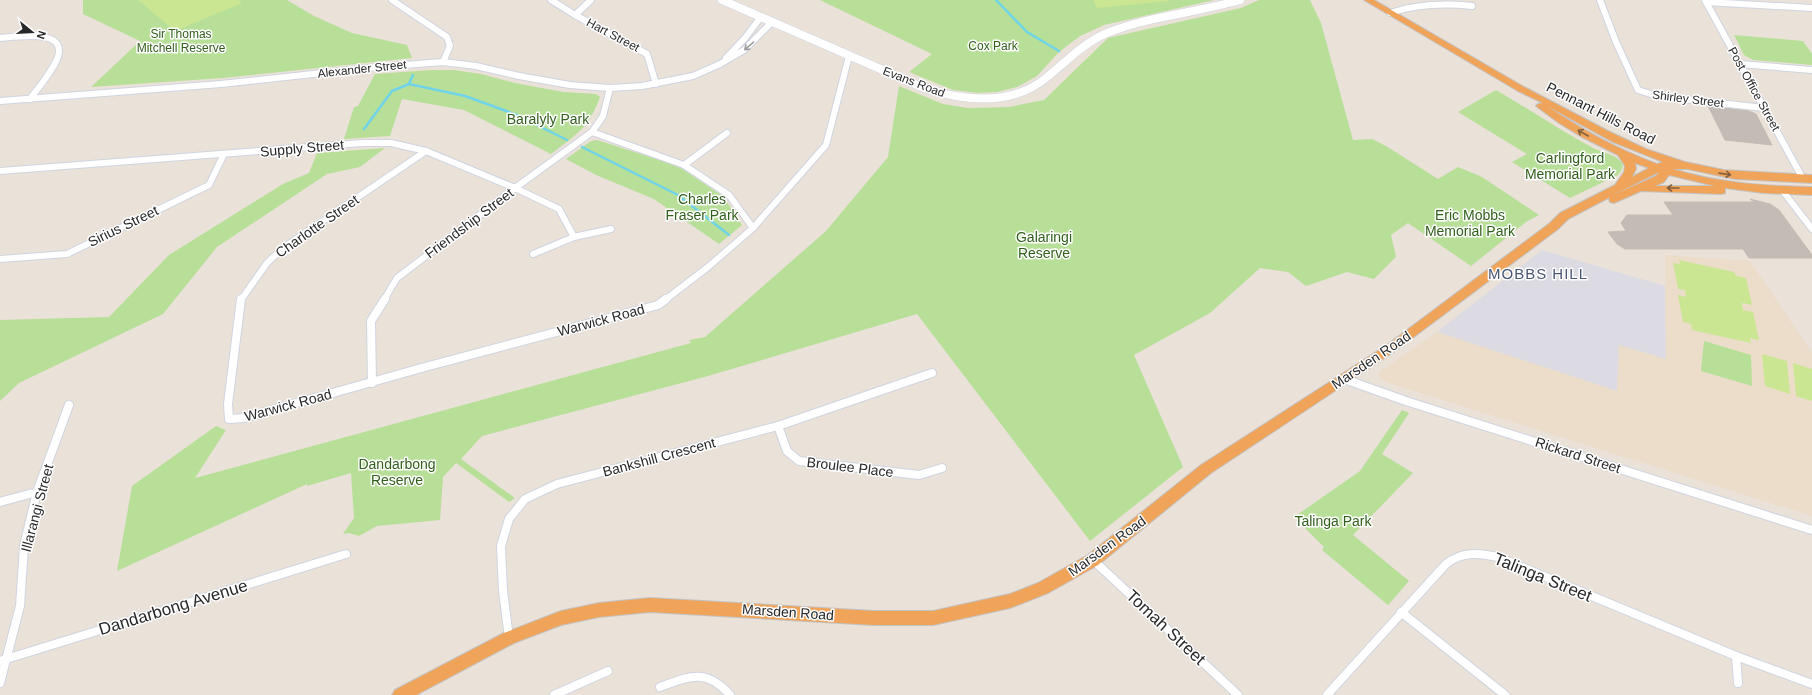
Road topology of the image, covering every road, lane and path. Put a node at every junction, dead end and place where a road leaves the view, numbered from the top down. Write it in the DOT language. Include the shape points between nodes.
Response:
graph roads {
  1 [pos="392,0"];
  2 [pos="552,0"];
  3 [pos="591,0"];
  4 [pos="722,0"];
  5 [pos="1240,0"];
  6 [pos="1368,0"];
  7 [pos="1600,0"];
  8 [pos="1705,1"];
  9 [pos="1472,6"];
  10 [pos="1812,8"];
  11 [pos="1390,13"];
  12 [pos="575,15"];
  13 [pos="761,17"];
  14 [pos="772,22"];
  15 [pos="0,38"];
  16 [pos="849,56"];
  17 [pos="443,62"];
  18 [pos="720,64"];
  19 [pos="1740,64"];
  20 [pos="1812,70"];
  21 [pos="656,84"];
  22 [pos="610,88"];
  23 [pos="1521,89"];
  24 [pos="30,99"];
  25 [pos="0,101"];
  26 [pos="1764,108"];
  27 [pos="1589,126"];
  28 [pos="592,132"];
  29 [pos="727,133"];
  30 [pos="426,151"];
  31 [pos="1617,151"];
  32 [pos="224,154"];
  33 [pos="684,165"];
  34 [pos="1687,166"];
  35 [pos="1662,168"];
  36 [pos="0,171"];
  37 [pos="1807,179"];
  38 [pos="515,188"];
  39 [pos="1754,188"];
  40 [pos="1617,189"];
  41 [pos="1638,189"];
  42 [pos="1782,190"];
  43 [pos="1812,191"];
  44 [pos="1554,226"];
  45 [pos="753,228"];
  46 [pos="611,229"];
  47 [pos="1812,229"];
  48 [pos="574,237"];
  49 [pos="533,254"];
  50 [pos="0,259"];
  51 [pos="932,373"];
  52 [pos="1344,379"];
  53 [pos="372,383"];
  54 [pos="69,405"];
  55 [pos="229,419"];
  56 [pos="778,426"];
  57 [pos="942,468"];
  58 [pos="38,492"];
  59 [pos="0,502"];
  60 [pos="1812,530"];
  61 [pos="346,554"];
  62 [pos="1093,560"];
  63 [pos="1401,612"];
  64 [pos="508,638"];
  65 [pos="1736,656"];
  66 [pos="3,660"];
  67 [pos="608,671"];
  68 [pos="0,683"];
  69 [pos="1738,683"];
  70 [pos="1812,684"];
  71 [pos="660,687"];
  72 [pos="400,695"];
  73 [pos="556,695"];
  74 [pos="730,695"];
  75 [pos="1238,695"];
  76 [pos="1327,695"];
  77 [pos="1505,695"];
  1 -- 17 [label="street" via="447,37 450,48"];
  2 -- 12 [label="street, Hart Street"];
  3 -- 12 [label="street"];
  4 -- 13 [label="street, Evans Road"];
  5 -- 16 [label="street, Evans Road" via="1118,28 1081,47 1038,84 1021,93 999,98 974,100 948,96"];
  6 -- 11 [label="highway, Pennant Hills Road"];
  7 -- 26 [label="street, Shirley Street" via="1638,90 1658,96"];
  8 -- 10 [label="street"];
  8 -- 19 [label="street, Post Office Street"];
  9 -- 11 [label="street" via="1420,5"];
  11 -- 23 [label="highway, Pennant Hills Road"];
  12 -- 21 [label="street, Hart Street" via="647,54"];
  13 -- 14 [label="street, Evans Road"];
  13 -- 18 [label="street, Alexander Street"];
  14 -- 16 [label="street, Evans Road"];
  14 -- 18 [label="street, Alexander Street, one-way" via="744,50"];
  15 -- 24 [label="street" via="42,36 52,39 60,49"];
  16 -- 45 [label="street, Warwick Road" via="826,145"];
  17 -- 22 [label="street, Alexander Street" via="570,85"];
  17 -- 24 [label="street, Alexander Street" via="221,84"];
  18 -- 21 [label="street, Alexander Street" via="693,76"];
  19 -- 20 [label="street"];
  19 -- 26 [label="street, Post Office Street"];
  21 -- 22 [label="street, Alexander Street"];
  22 -- 28 [label="street, Friendship Street" via="603,116"];
  23 -- 27 [label="highway, Pennant Hills Road"];
  31 -- 23 [label="highway, Pennant Hills Road, one-way" via="1555,116 1529,98"];
  24 -- 25 [label="street, Alexander Street"];
  26 -- 37 [label="street, Post Office Street"];
  27 -- 34 [label="highway, Pennant Hills Road" via="1655,156"];
  27 -- 35 [label="highway" via="1611,141"];
  28 -- 33 [label="street"];
  28 -- 38 [label="street, Friendship Street"];
  29 -- 33 [label="street"];
  30 -- 32 [label="street, Supply Street" via="391,143 362,143"];
  30 -- 38 [label="street, Supply Street"];
  30 -- 55 [label="street, Charlotte Street" via="283,248 267,263 241,299 228,404"];
  31 -- 35 [label="highway, Pennant Hills Road"];
  31 -- 40 [label="highway" via="1628,160 1631,168"];
  32 -- 36 [label="street, Supply Street"];
  32 -- 50 [label="street, Sirius Street" via="209,185 67,254"];
  33 -- 45 [label="street" via="729,195"];
  34 -- 35 [label="highway"];
  34 -- 37 [label="highway, Pennant Hills Road, one-way" via="1726,174"];
  35 -- 39 [label="highway, Pennant Hills Road" via="1714,182"];
  35 -- 40 [label="highway, Marsden Road"];
  35 -- 41 [label="highway, Marsden Road" via="1660,179"];
  38 -- 48 [label="street, Supply Street" via="559,209"];
  38 -- 53 [label="street, Friendship Street" via="397,278 371,321"];
  39 -- 41 [label="highway, one-way"];
  39 -- 42 [label="highway, Pennant Hills Road"];
  40 -- 44 [label="highway, Marsden Road" via="1564,216"];
  41 -- 44 [label="highway, Marsden Road" via="1570,222"];
  42 -- 43 [label="highway, Pennant Hills Road"];
  42 -- 47 [label="street"];
  44 -- 52 [label="highway, Marsden Road" via="1408,336"];
  45 -- 53 [label="street, Warwick Road" via="658,305"];
  46 -- 48 [label="street"];
  48 -- 49 [label="street"];
  51 -- 56 [label="street, Bankshill Crescent"];
  52 -- 60 [label="street, Rickard Street"];
  52 -- 62 [label="highway, Marsden Road" via="1206,469"];
  53 -- 55 [label="street, Warwick Road" via="244,418"];
  54 -- 58 [label="street, Illarangi Street"];
  56 -- 57 [label="street, Broulee Place" via="787,450 800,461 919,475"];
  56 -- 64 [label="street, Bankshill Crescent" via="557,484 525,500 509,519 501,546"];
  58 -- 59 [label="street"];
  58 -- 66 [label="street, Illarangi Street" via="24,546 20,606"];
  61 -- 66 [label="street, Dandarbong Avenue"];
  62 -- 64 [label="highway, Marsden Road" via="1061,579 1010,601 933,618 874,618 716,608 634,606 561,618"];
  62 -- 75 [label="street, Tomah Street"];
  63 -- 65 [label="street, Talinga Street" via="1451,558 1462,554 1485,555 1516,564"];
  63 -- 76 [label="street, Talinga Street"];
  63 -- 77 [label="street"];
  64 -- 72 [label="highway, Marsden Road"];
  65 -- 69 [label="street"];
  65 -- 70 [label="street, Talinga Street"];
  66 -- 68 [label="street, Illarangi Street"];
  67 -- 73 [label="street"];
  71 -- 74 [label="street" via="691,676 704,677 715,680"];
}
